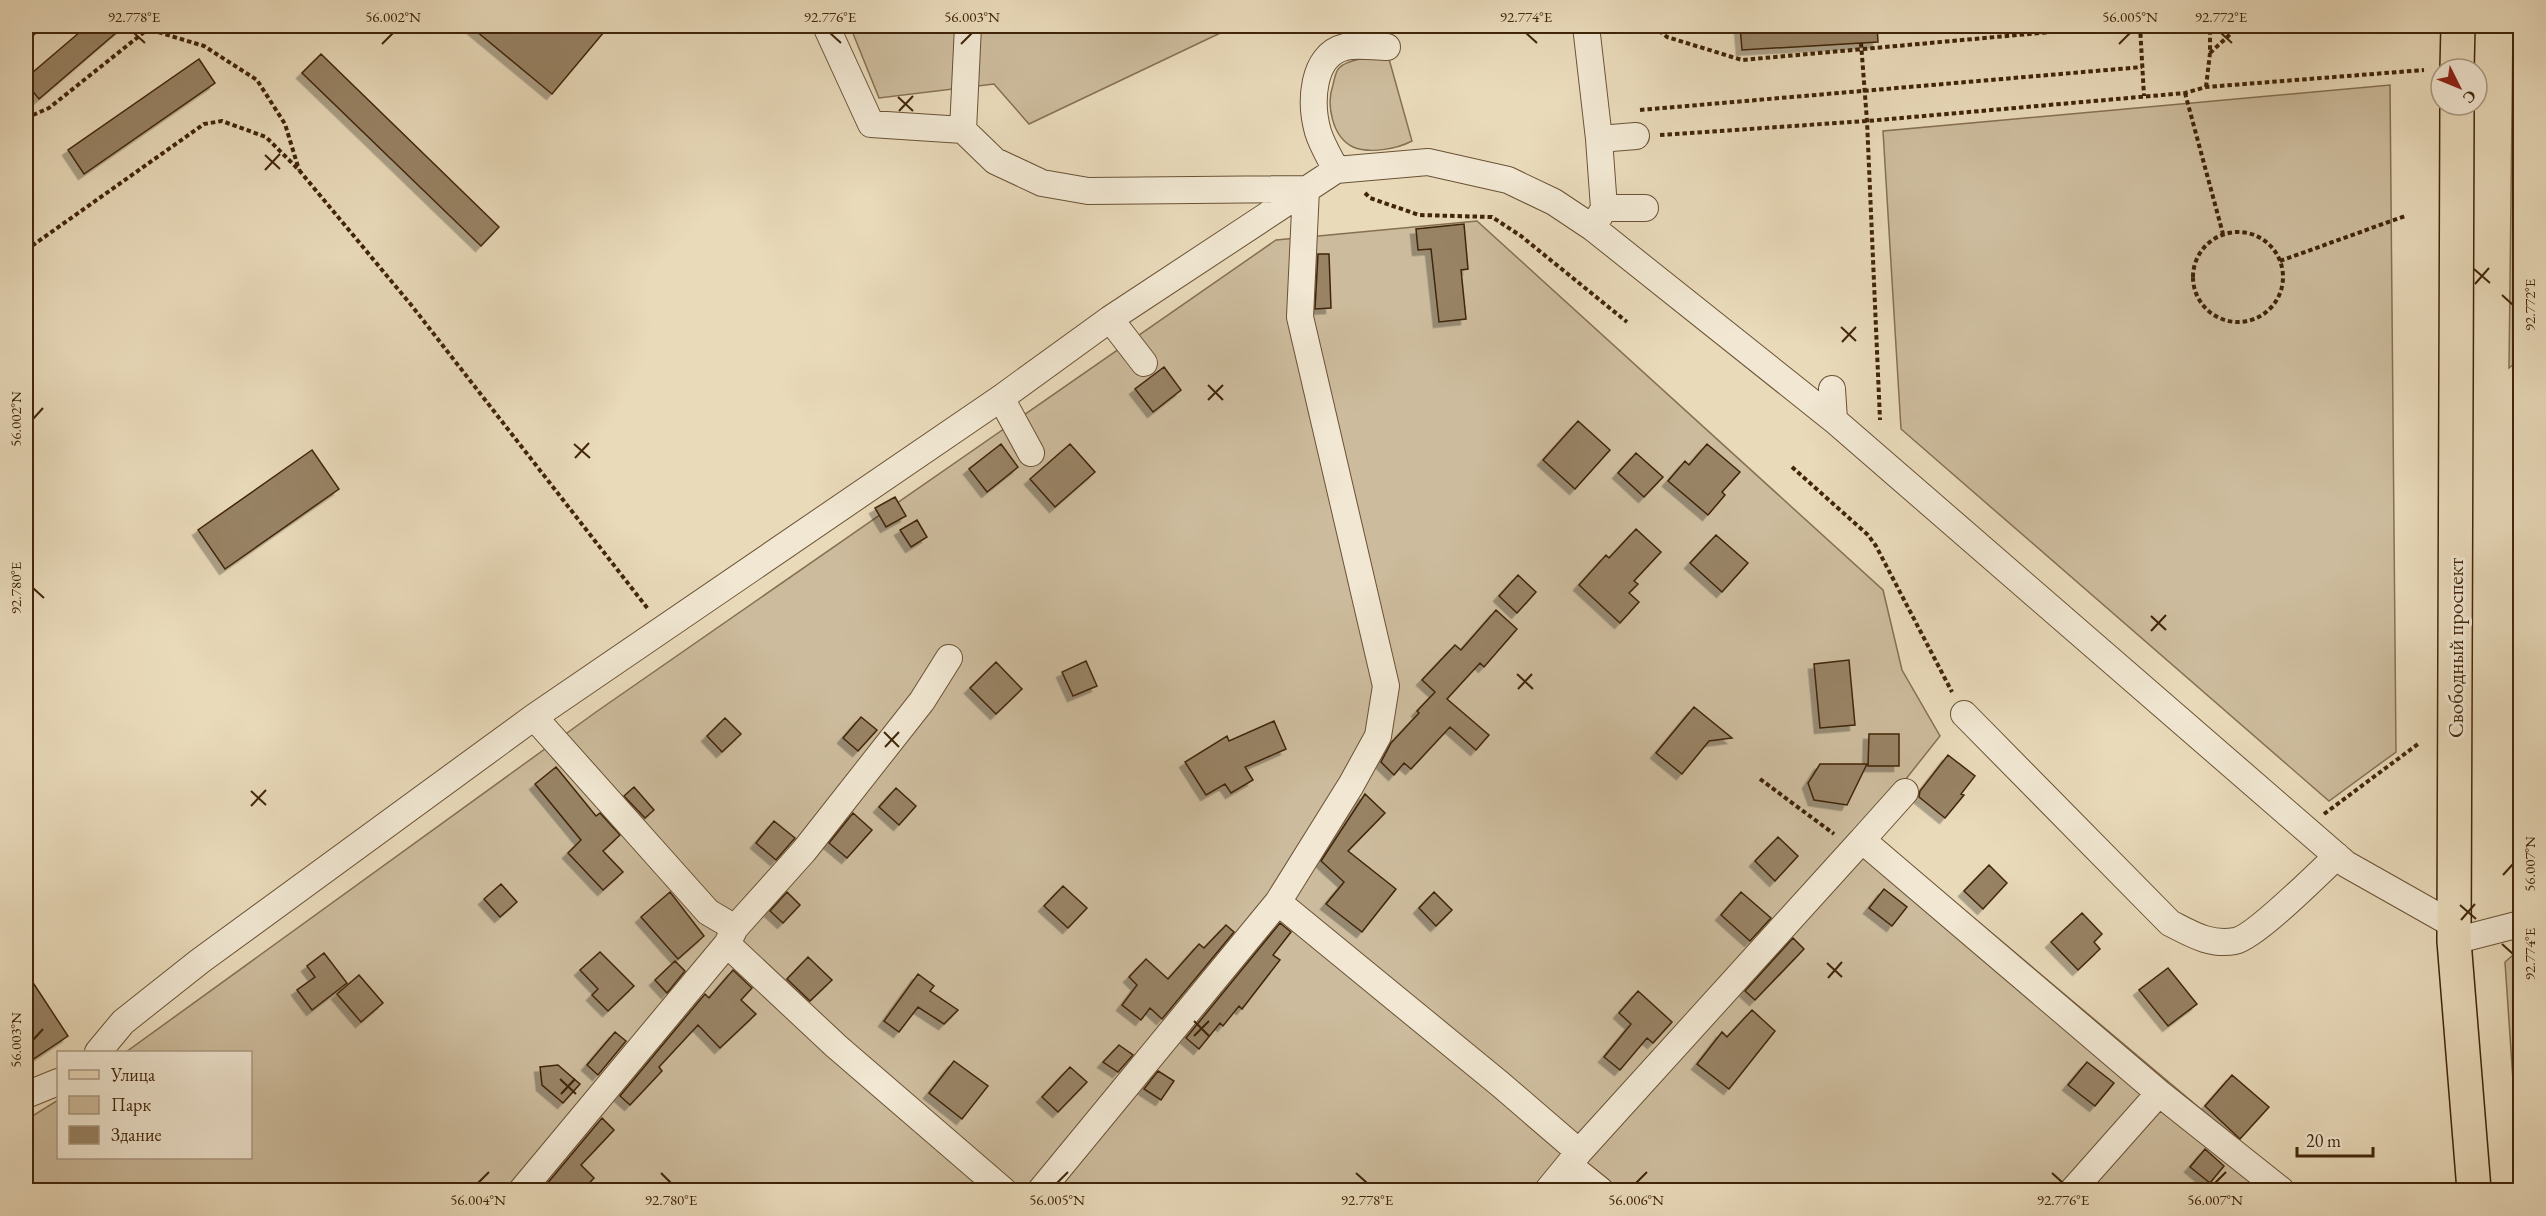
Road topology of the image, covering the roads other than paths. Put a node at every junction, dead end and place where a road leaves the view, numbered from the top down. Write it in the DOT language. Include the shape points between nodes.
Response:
graph roads {
  1 [pos="826,26"];
  2 [pos="968,26"];
  3 [pos="1586,26"];
  4 [pos="2458,26"];
  5 [pos="1388,47"];
  6 [pos="2457,57"];
  7 [pos="2457,117"];
  8 [pos="1592,122"];
  9 [pos="963,130"];
  10 [pos="1636,136"];
  11 [pos="1336,170"];
  12 [pos="1306,189"];
  13 [pos="1646,208"];
  14 [pos="1599,218"];
  15 [pos="1110,319"];
  16 [pos="1144,363"];
  17 [pos="1832,389"];
  18 [pos="1001,398"];
  19 [pos="1834,420"];
  20 [pos="1031,453"];
  21 [pos="949,658"];
  22 [pos="1964,714"];
  23 [pos="534,717"];
  24 [pos="1905,792"];
  25 [pos="1862,840"];
  26 [pos="2337,856"];
  27 [pos="1278,902"];
  28 [pos="2520,924"];
  29 [pos="2454,933"];
  30 [pos="731,936"];
  31 [pos="100,1051"];
  32 [pos="57,1082"];
  33 [pos="2159,1093"];
  34 [pos="26,1095"];
  35 [pos="1574,1159"];
  36 [pos="522,1191"];
  37 [pos="1003,1191"];
  38 [pos="1041,1191"];
  39 [pos="1548,1191"];
  40 [pos="1600,1191"];
  41 [pos="2073,1191"];
  42 [pos="2281,1191"];
  43 [pos="2474,1191"];
  1 -- 9 [label="street" via="871,124"];
  2 -- 9 [label="street"];
  3 -- 8 [label="street"];
  4 -- 6 [label="main road"];
  5 -- 11 [label="street" via="1345,47 1326,57 1317,74 1310,130"];
  7 -- 29 [label="main road, Свободный проспект"];
  8 -- 10 [label="street"];
  8 -- 14 [label="street"];
  9 -- 12 [label="street" via="994,161 1042,183 1088,191"];
  11 -- 12 [label="street"];
  11 -- 14 [label="street" via="1428,162 1508,180"];
  12 -- 15 [label="street"];
  12 -- 27 [label="street" via="1300,317 1386,686 1378,736"];
  13 -- 14 [label="street"];
  14 -- 19 [label="street"];
  15 -- 16 [label="street"];
  15 -- 18 [label="street"];
  17 -- 19 [label="street"];
  18 -- 20 [label="street"];
  18 -- 23 [label="street"];
  19 -- 26 [label="street"];
  21 -- 30 [label="street" via="893,739"];
  22 -- 26 [label="street" via="2170,923 2205,940 2236,941 2265,923"];
  23 -- 30 [label="street"];
  23 -- 31 [label="street" via="200,961 123,1022"];
  24 -- 25 [label="street"];
  25 -- 33 [label="street"];
  25 -- 35 [label="street"];
  26 -- 29 [label="street"];
  27 -- 35 [label="street" via="1500,1084"];
  27 -- 38 [label="street"];
  28 -- 29 [label="street" via="2499,931"];
  29 -- 43 [label="main road, Свободный проспект"];
  30 -- 36 [label="street"];
  30 -- 37 [label="street" via="836,1046"];
  32 -- 34 [label="street"];
  33 -- 41 [label="street"];
  33 -- 42 [label="street"];
  35 -- 39 [label="street"];
  35 -- 40 [label="street"];
}
